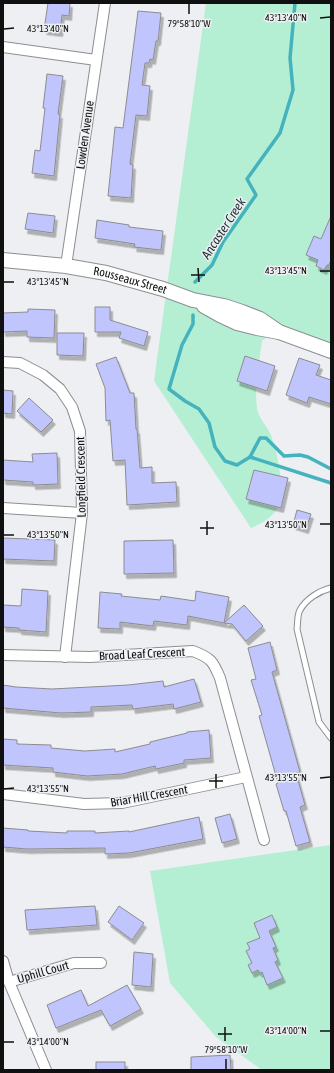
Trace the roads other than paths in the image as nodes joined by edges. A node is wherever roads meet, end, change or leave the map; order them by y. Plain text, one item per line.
1 (105, 3) edge
2 (3, 47) edge
3 (96, 60) junction
4 (3, 260) edge
5 (66, 266) junction
6 (331, 351) edge
7 (3, 362) edge
8 (3, 508) edge
9 (82, 513) junction
10 (331, 588) edge
11 (3, 655) edge
12 (64, 658) junction
13 (331, 738) edge
14 (246, 777) junction
15 (3, 794) edge
16 (264, 840) dead end
17 (3, 961) edge
18 (101, 963) dead end
19 (10, 982) junction
20 (46, 1070) edge

1 - 3 street, Lowden Avenue
2 - 3 street
3 - 5 street, Lowden Avenue
4 - 5 main road, Rousseaux Street
5 - 6 main road, Rousseaux Street
7 - 9 street, Longfield Crescent
8 - 9 street
9 - 12 street, Longfield Crescent
10 - 13 lane
11 - 12 street, Broad Leaf Crescent
12 - 14 street, Broad Leaf Crescent
14 - 15 street, Briar Hill Crescent
14 - 16 street, Broad Leaf Crescent
17 - 19 street
18 - 19 street, Uphill Court
19 - 20 street

